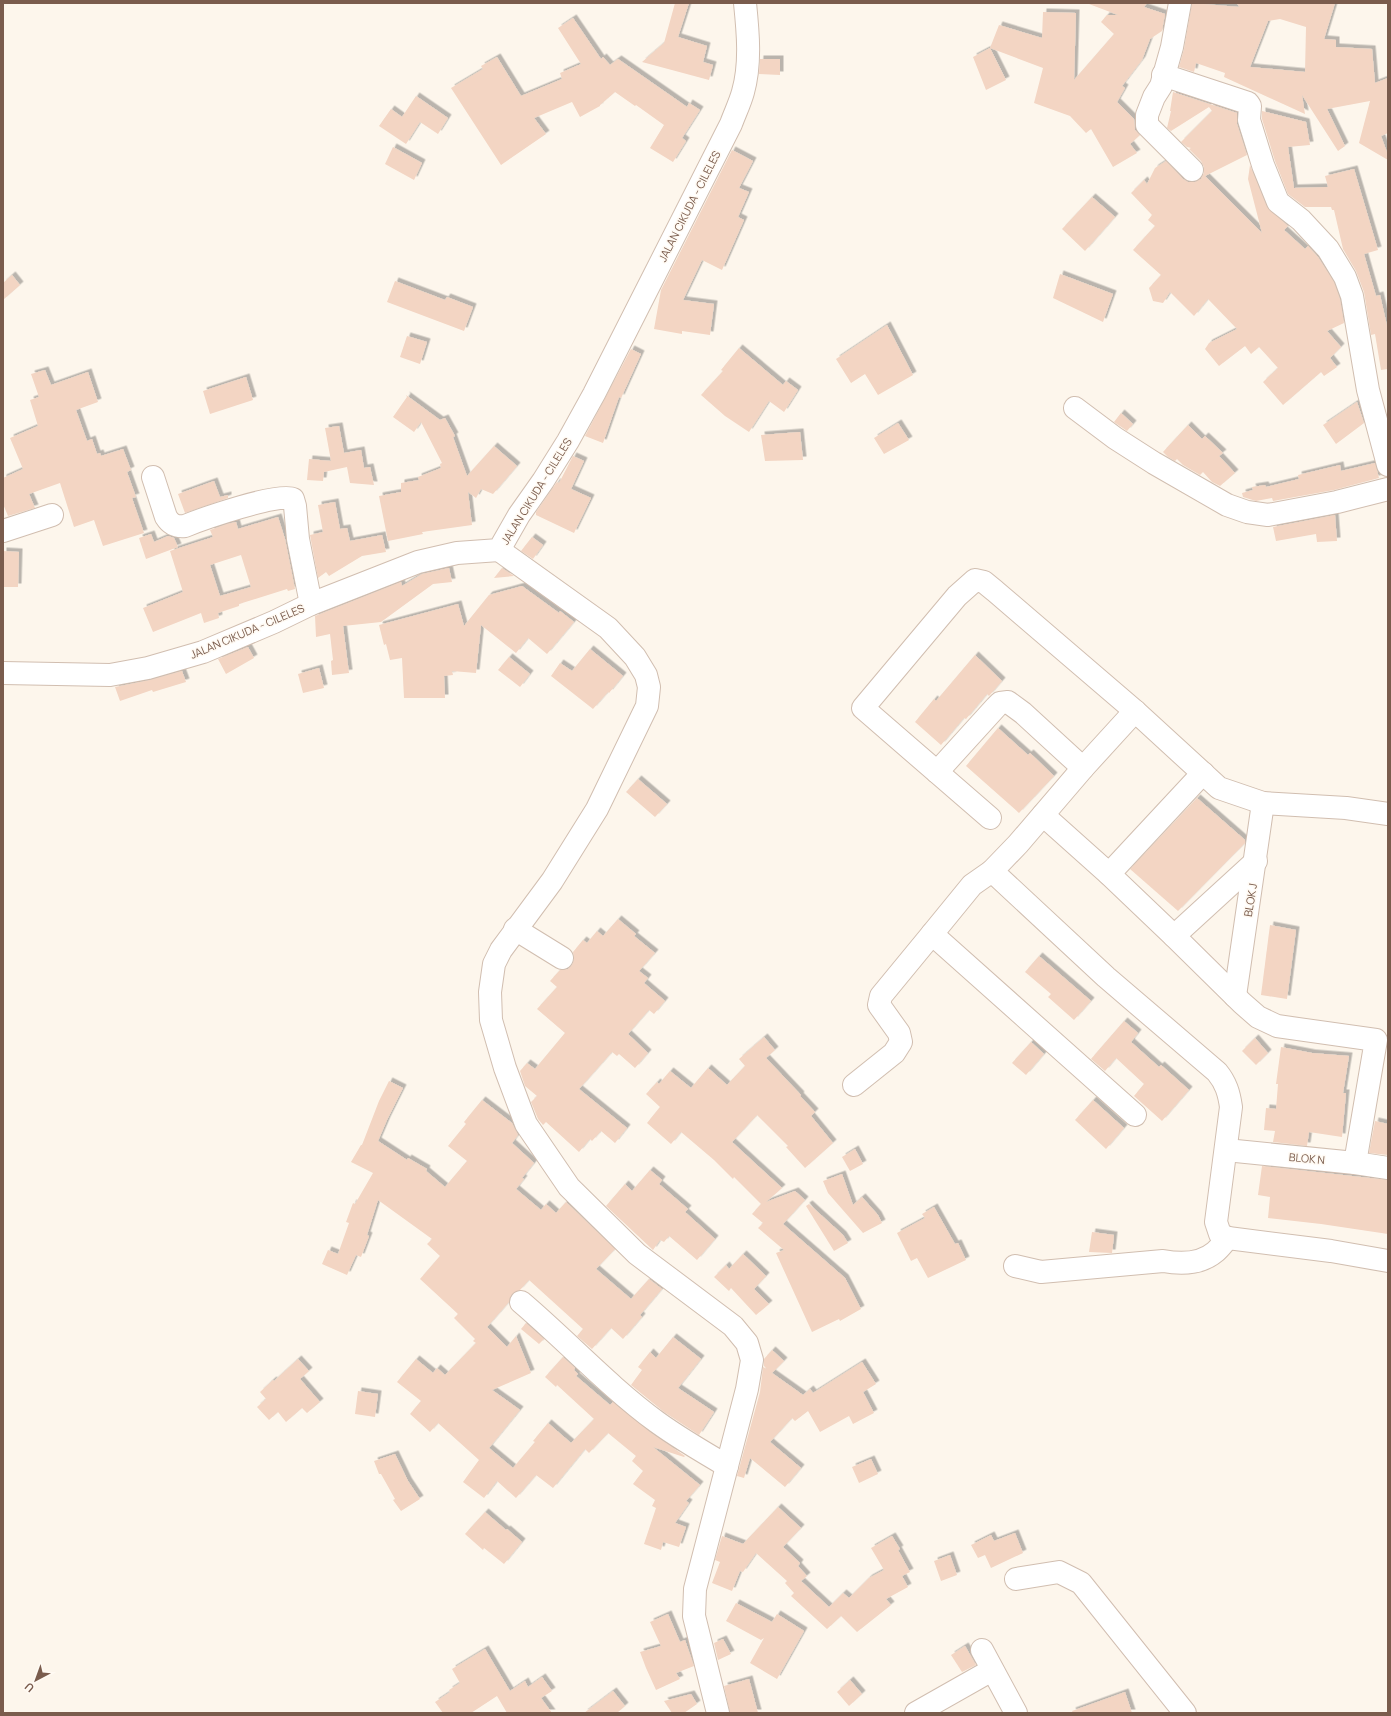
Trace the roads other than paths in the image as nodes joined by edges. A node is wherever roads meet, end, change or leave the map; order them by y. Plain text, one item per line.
1 (745, 3) edge
2 (1180, 3) edge
3 (1163, 75) junction
4 (1192, 170) dead end
5 (1075, 408) dead end
6 (1388, 465) edge
7 (153, 477) dead end
8 (1388, 488) edge
9 (52, 515) dead end
10 (3, 531) edge
11 (499, 550) junction
12 (311, 604) junction
13 (3, 673) edge
14 (1135, 711) junction
15 (1083, 768) junction
16 (937, 772) junction
17 (1203, 773) junction
18 (1263, 803) junction
19 (1388, 814) edge
20 (1043, 815) junction
21 (990, 818) dead end
22 (1256, 861) junction
23 (992, 871) junction
24 (1108, 874) junction
25 (515, 929) junction
26 (932, 934) junction
27 (1174, 936) junction
28 (562, 958) dead end
29 (1235, 996) junction
30 (854, 1085) dead end
31 (1135, 1115) dead end
32 (1226, 1150) junction
33 (1355, 1163) junction
34 (1388, 1168) edge
35 (1228, 1238) junction
36 (1388, 1261) edge
37 (1015, 1266) dead end
38 (522, 1302) dead end
39 (727, 1466) junction
40 (1016, 1579) dead end
41 (982, 1650) dead end
42 (992, 1670) junction
43 (718, 1713) edge
44 (916, 1713) edge
45 (1016, 1713) edge
46 (1185, 1713) edge

1 - 11 street, JALAN CIKUDA - CILELES
2 - 3 street
3 - 4 street
3 - 6 street
5 - 8 street
7 - 12 street
9 - 10 street
11 - 12 street, JALAN CIKUDA - CILELES
11 - 25 street
12 - 13 street, JALAN CIKUDA - CILELES
14 - 15 street
14 - 16 street
14 - 17 street
15 - 16 street
15 - 20 street
16 - 21 street
17 - 18 street
17 - 24 street
18 - 19 street
18 - 22 street, BLOK J
20 - 23 street
20 - 24 street
22 - 27 street
22 - 29 street, BLOK J
23 - 26 street
23 - 32 street
24 - 27 street
25 - 28 street
25 - 39 street
26 - 30 street
26 - 31 street
27 - 29 street
29 - 33 street
32 - 33 street, BLOK N
32 - 35 street
33 - 34 street, BLOK N
35 - 36 street
35 - 37 street
38 - 39 street
39 - 43 street
40 - 46 street
41 - 42 street
42 - 44 street
42 - 45 street

